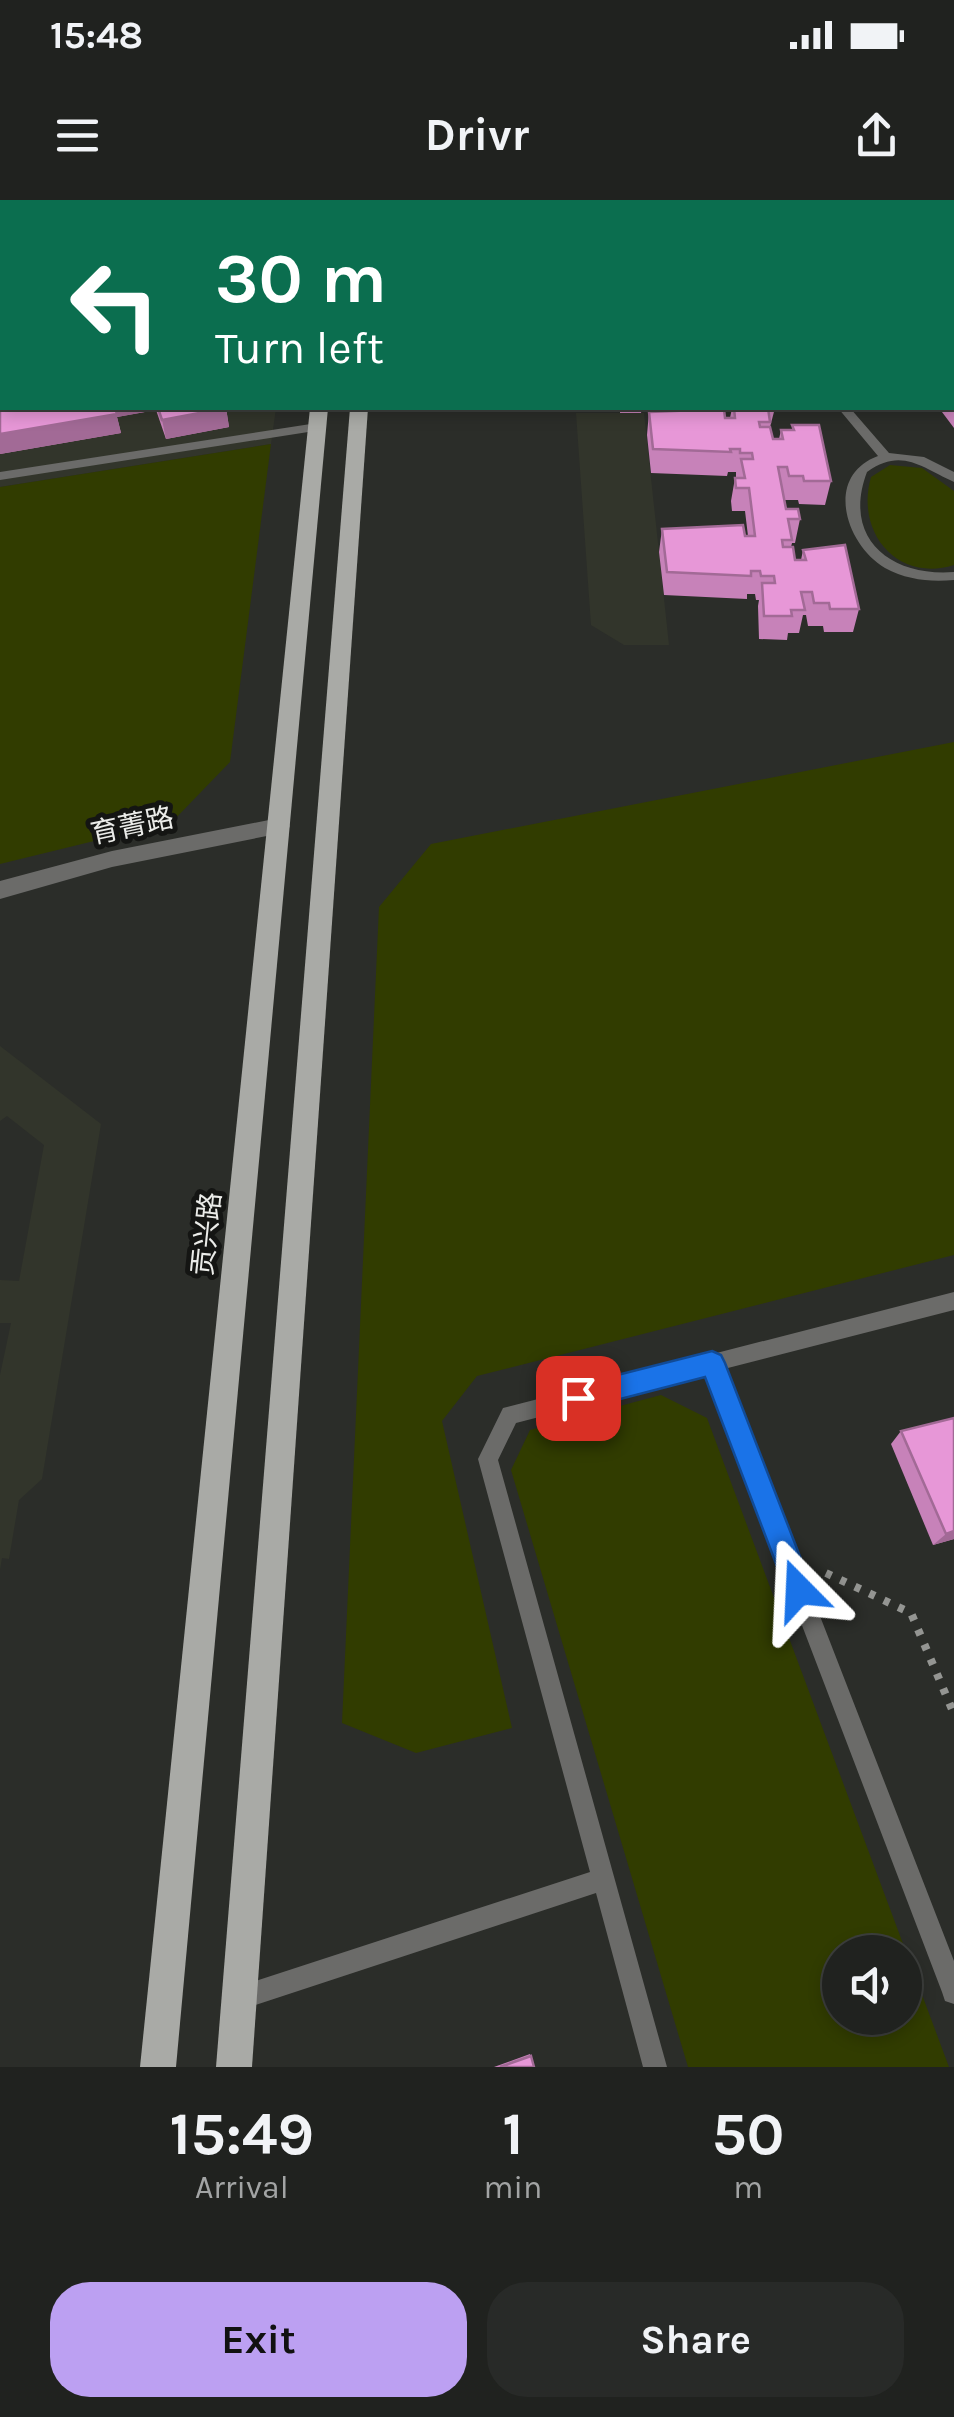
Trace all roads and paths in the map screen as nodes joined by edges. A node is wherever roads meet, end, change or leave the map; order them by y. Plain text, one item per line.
1 (359, 410) edge
2 (846, 410) edge
3 (318, 417) edge
4 (886, 457) junction
5 (0, 476) edge
6 (954, 478) edge
7 (954, 576) edge
8 (279, 826) junction
9 (0, 890) edge
10 (954, 1301) edge
11 (712, 1363) junction
12 (785, 1554) junction
13 (954, 1714) edge
14 (603, 1879) junction
15 (954, 1992) edge
16 (240, 1998) junction
17 (158, 2067) edge
18 (234, 2067) edge
19 (656, 2067) edge

1 - 16 main road
2 - 4 lane
3 - 5 lane
3 - 8 main road, 贡兴路
4 - 6 lane
4 - 7 lane
8 - 9 street, 育菁路
8 - 17 main road, 贡兴路
10 - 11 lane
11 - 12 lane
11 - 14 lane
12 - 13 path
12 - 15 lane
14 - 16 lane
14 - 19 lane
16 - 18 main road

